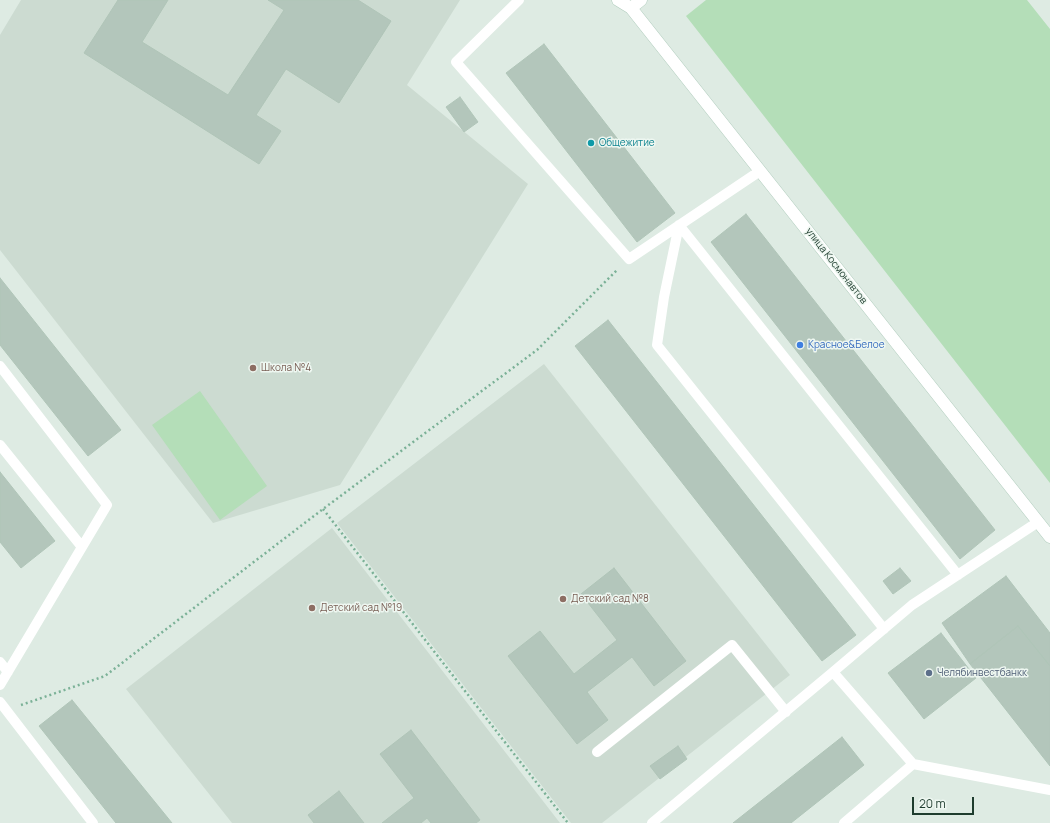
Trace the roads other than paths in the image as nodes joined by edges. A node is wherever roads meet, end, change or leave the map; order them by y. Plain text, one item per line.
1 (519, 0) edge
2 (618, 0) edge
3 (641, 0) edge
4 (631, 8) junction
5 (760, 171) junction
6 (680, 224) junction
7 (0, 366) edge
8 (0, 445) edge
9 (1038, 522) junction
10 (1050, 537) edge
11 (82, 547) junction
12 (958, 575) junction
13 (884, 629) junction
14 (0, 662) edge
15 (8, 672) junction
16 (834, 672) junction
17 (0, 685) edge
18 (3, 706) edge
19 (786, 712) junction
20 (597, 752) dead end
21 (913, 764) junction
22 (1050, 790) edge
23 (93, 823) edge
24 (652, 823) edge
25 (844, 823) edge

1 - 6 lane
2 - 4 street, улица Космонавтов
3 - 4 street
4 - 5 street, улица Космонавтов
5 - 6 lane
5 - 9 street, улица Космонавтов
6 - 12 lane
6 - 13 lane
7 - 11 lane
8 - 11 lane
9 - 10 street, улица Космонавтов
9 - 12 lane
11 - 15 lane
12 - 13 lane
13 - 16 lane
14 - 15 lane
15 - 17 lane
16 - 19 lane
16 - 21 lane
18 - 23 lane
19 - 20 lane
19 - 24 lane
21 - 22 lane
21 - 25 lane

